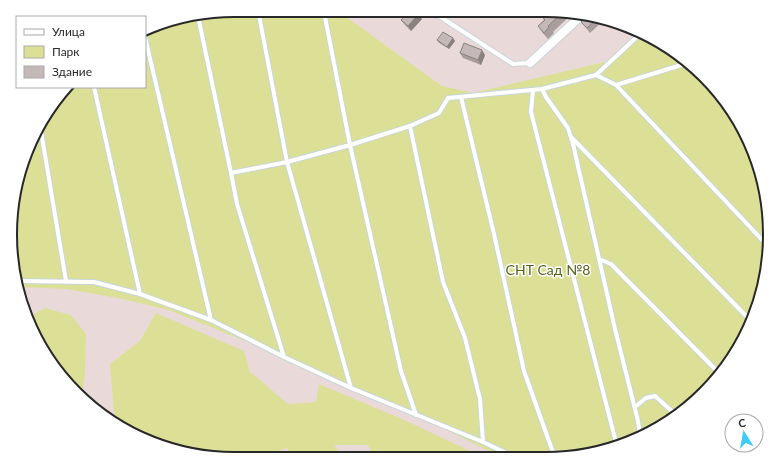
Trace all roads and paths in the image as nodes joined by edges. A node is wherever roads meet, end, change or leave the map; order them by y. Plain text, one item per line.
1 (259, 17) edge
2 (325, 17) edge
3 (443, 17) edge
4 (577, 19) edge
5 (199, 20) edge
6 (637, 37) edge
7 (146, 41) edge
8 (530, 63) joint
9 (682, 65) edge
10 (596, 75) junction
11 (616, 85) junction
12 (94, 88) edge
13 (542, 88) junction
14 (533, 90) junction
15 (461, 97) junction
16 (410, 126) junction
17 (41, 134) edge
18 (571, 136) junction
19 (350, 145) junction
20 (287, 162) junction
21 (231, 173) junction
22 (763, 241) edge
23 (599, 259) junction
24 (22, 281) edge
25 (66, 281) junction
26 (140, 294) junction
27 (747, 316) edge
28 (211, 320) junction
29 (284, 357) junction
30 (716, 370) edge
31 (351, 388) junction
32 (635, 407) junction
33 (672, 411) edge
34 (416, 416) junction
35 (639, 431) edge
36 (615, 440) edge
37 (483, 442) junction
38 (504, 452) edge
39 (553, 452) edge

1 - 20 lane
2 - 19 lane
3 - 8 lane
4 - 8 street
5 - 21 lane
6 - 10 lane
7 - 28 lane
9 - 11 lane
10 - 11 lane
10 - 13 lane
11 - 22 lane
12 - 26 lane
13 - 14 lane
13 - 18 lane
14 - 15 lane
14 - 36 lane
15 - 16 lane
15 - 39 lane
16 - 19 lane
16 - 37 lane
17 - 25 lane
18 - 23 lane
18 - 27 lane
19 - 20 lane
19 - 34 lane
20 - 21 lane
20 - 31 lane
21 - 29 lane
23 - 30 lane
23 - 32 lane
24 - 25 lane
25 - 26 lane
26 - 28 lane
28 - 29 lane
29 - 31 lane
31 - 34 lane
32 - 33 lane
32 - 35 lane
34 - 37 lane
37 - 38 lane

